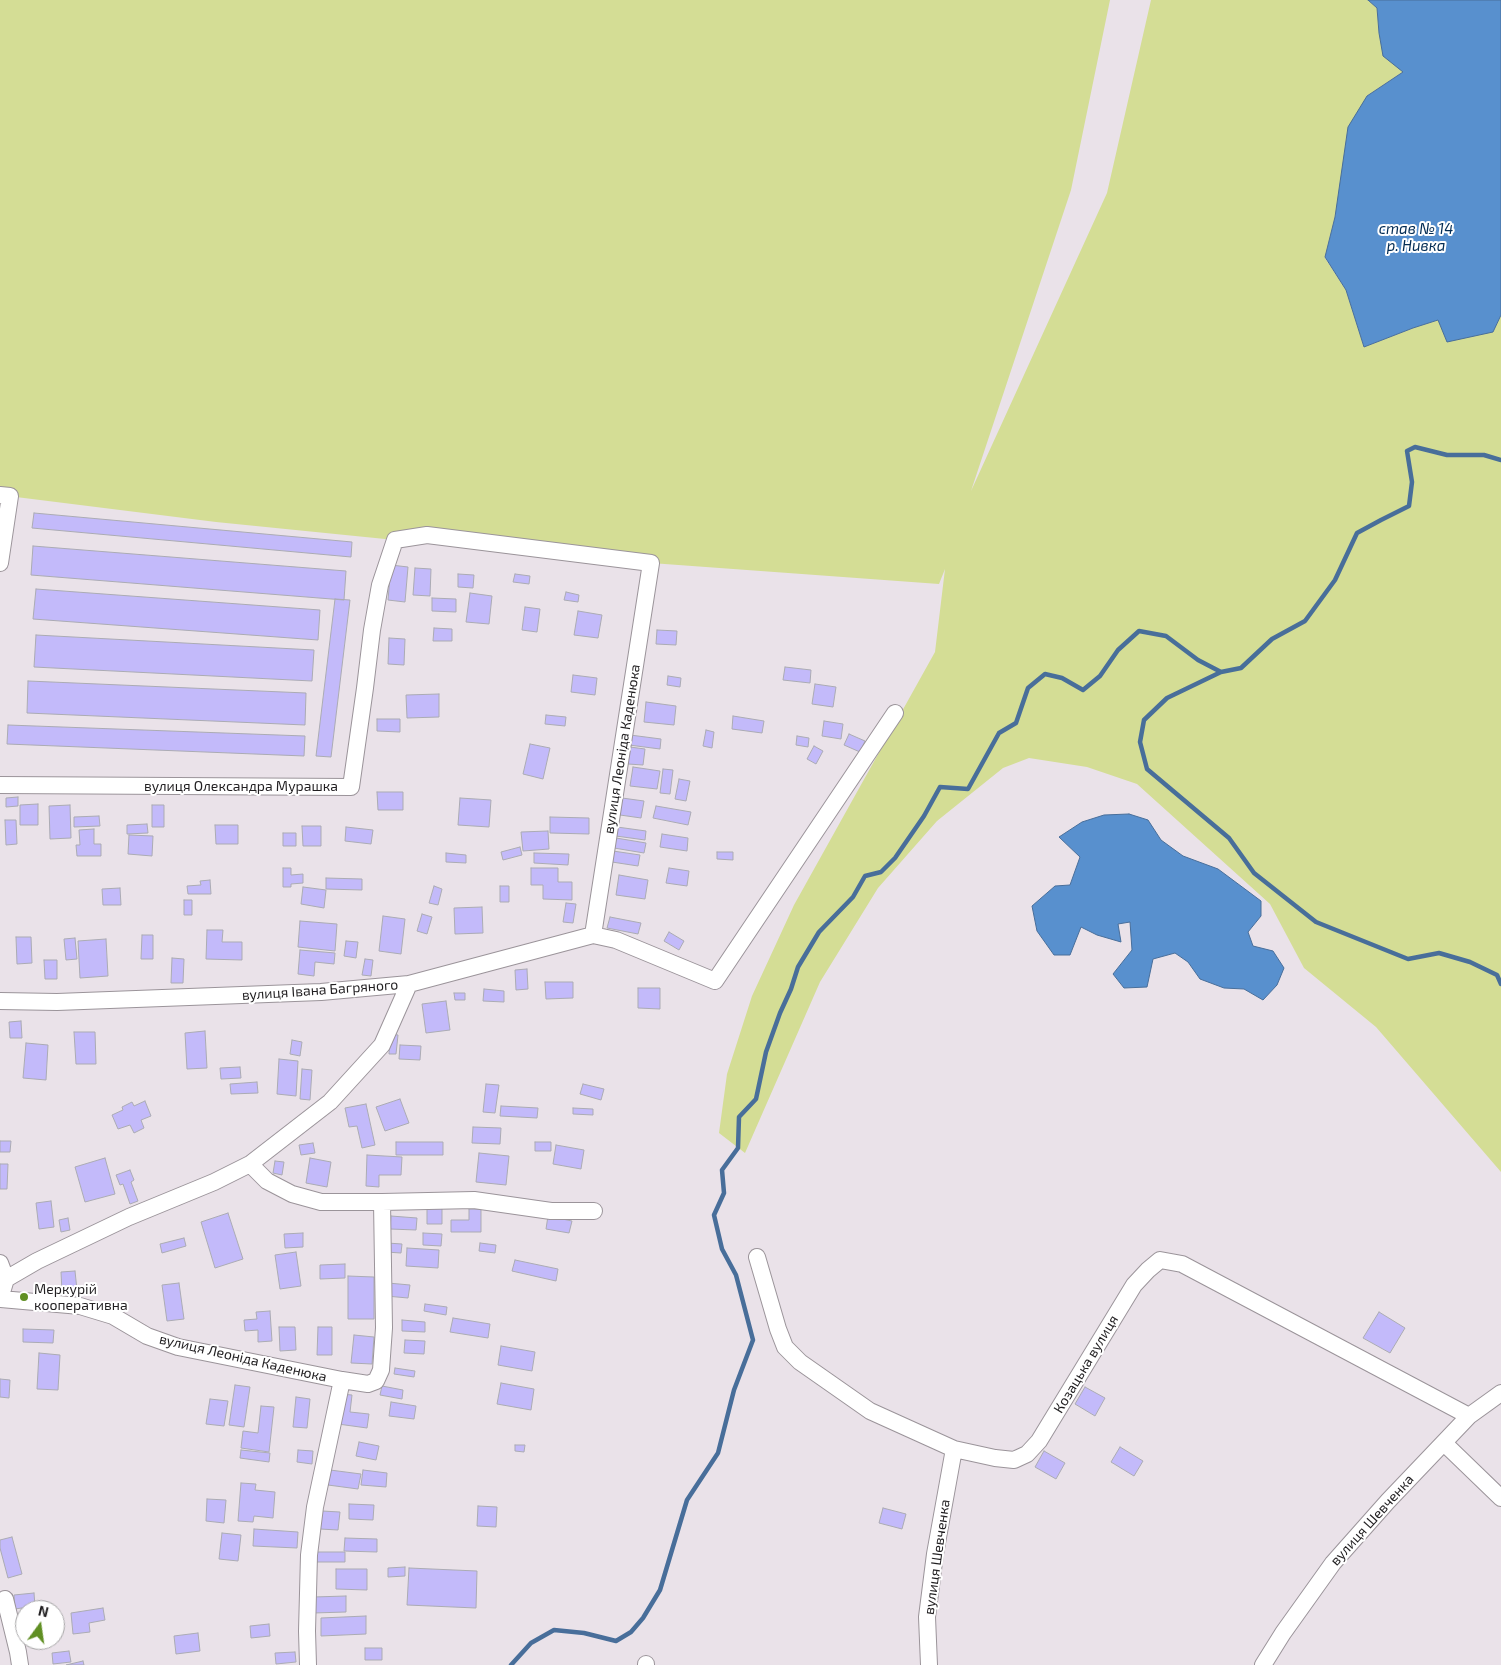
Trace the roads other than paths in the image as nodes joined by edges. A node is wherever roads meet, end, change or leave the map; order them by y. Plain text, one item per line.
1 (5, 495) edge
2 (0, 563) edge
3 (651, 563) joint
4 (895, 713) dead end
5 (0, 785) edge
6 (592, 935) junction
7 (409, 984) junction
8 (0, 1001) edge
9 (250, 1164) junction
10 (382, 1202) junction
11 (594, 1211) dead end
12 (757, 1257) dead end
13 (0, 1263) edge
14 (6, 1279) junction
15 (0, 1300) edge
16 (342, 1380) junction
17 (1501, 1393) edge
18 (1469, 1416) junction
19 (1444, 1443) junction
20 (954, 1450) junction
21 (1501, 1498) edge
22 (5, 1599) dead end
23 (20, 1665) edge
24 (308, 1665) edge
25 (929, 1665) edge
26 (1264, 1665) edge

1 - 2 street
3 - 5 street, вулиця Олександра Мурашка
3 - 6 street, вулиця Леоніда Каденюка
4 - 6 street, вулиця Івана Багряного
6 - 7 street, вулиця Івана Багряного
7 - 8 street, вулиця Івана Багряного
7 - 9 street
9 - 10 street
9 - 14 street
10 - 11 street
10 - 16 street, вулиця Леоніда Каденюка
12 - 20 street, Козацька вулиця
13 - 14 street
14 - 15 street
15 - 16 street, вулиця Леоніда Каденюка
16 - 24 street, вулиця Леоніда Каденюка
17 - 18 street, вулиця Шевченка
18 - 19 street, вулиця Шевченка
18 - 20 street, Козацька вулиця
19 - 21 street
19 - 26 street, вулиця Шевченка
20 - 25 street, вулиця Шевченка
22 - 23 street

